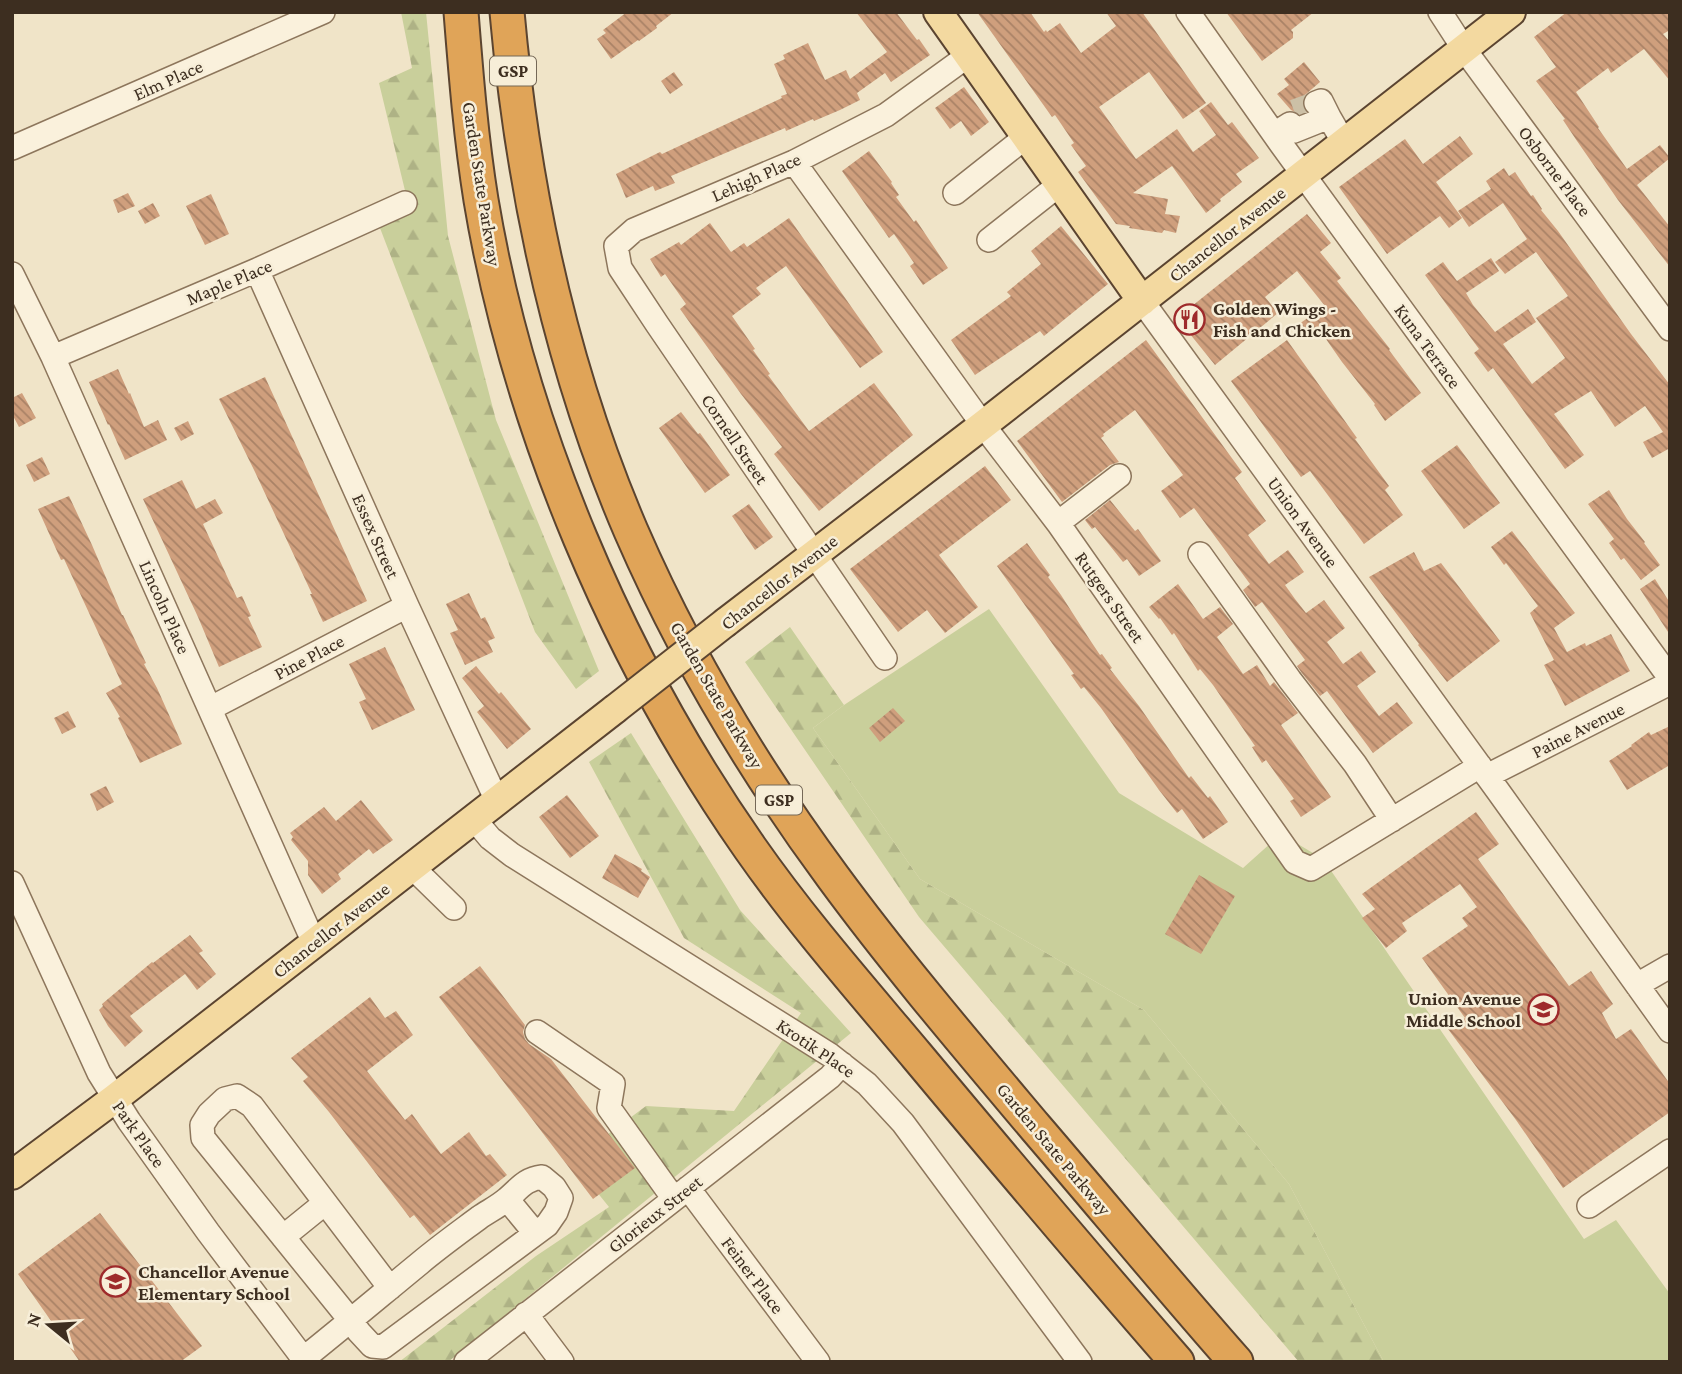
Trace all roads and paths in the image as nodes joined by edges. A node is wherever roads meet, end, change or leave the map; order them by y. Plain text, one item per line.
1 (323, 12) edge
2 (461, 12) edge
3 (507, 12) edge
4 (938, 12) edge
5 (1188, 12) edge
6 (1440, 12) edge
7 (1511, 12) edge
8 (1464, 49) junction
9 (969, 55) junction
10 (1286, 123) junction
11 (1027, 136) junction
12 (1344, 143) junction
13 (12, 148) edge
14 (794, 162) junction
15 (1304, 174) junction
16 (1060, 184) junction
17 (955, 193) dead end
18 (405, 203) dead end
19 (989, 240) dead end
20 (257, 270) junction
21 (12, 274) edge
22 (1142, 301) junction
23 (657, 324) joint
24 (1670, 329) edge
25 (53, 357) junction
26 (983, 425) junction
27 (1119, 476) dead end
28 (1058, 523) junction
29 (814, 554) junction
30 (1200, 554) dead end
31 (407, 606) junction
32 (885, 658) dead end
33 (1670, 681) edge
34 (211, 708) junction
35 (1483, 771) junction
36 (497, 801) junction
37 (474, 819) junction
38 (1392, 820) junction
39 (412, 867) junction
40 (12, 883) edge
41 (454, 908) dead end
42 (314, 943) junction
43 (1670, 966) edge
44 (1637, 985) junction
45 (537, 1031) dead end
46 (1670, 1031) edge
47 (842, 1064) junction
48 (114, 1099) junction
49 (1670, 1151) edge
50 (12, 1175) edge
51 (681, 1194) junction
52 (507, 1199) junction
53 (325, 1203) junction
54 (1589, 1206) dead end
55 (536, 1233) junction
56 (283, 1237) junction
57 (390, 1288) junction
58 (526, 1314) junction
59 (351, 1321) junction
60 (304, 1360) edge
61 (466, 1362) edge
62 (562, 1362) edge
63 (818, 1362) edge
64 (1080, 1362) edge
65 (1177, 1362) edge
66 (1236, 1362) edge

1 - 13 street, Elm Place
2 - 65 highway, Garden State Parkway / GSP
3 - 66 highway, Garden State Parkway / GSP
4 - 9 main road, Union Avenue
5 - 10 street, Kuna Terrace
6 - 8 street, Osborne Place
7 - 8 main road, Chancellor Avenue
8 - 12 main road, Chancellor Avenue
8 - 24 street, Osborne Place
9 - 11 main road, Union Avenue
9 - 14 street, Lehigh Place
10 - 12 street
10 - 15 street, Kuna Terrace
11 - 16 main road, Union Avenue
11 - 17 street
12 - 15 main road, Chancellor Avenue
14 - 23 street, Lehigh Place
14 - 26 street, Rutgers Street
15 - 22 main road, Chancellor Avenue
15 - 33 street, Kuna Terrace
16 - 19 street
16 - 22 main road, Union Avenue
18 - 20 street, Maple Place
20 - 25 street, Maple Place
20 - 31 street, Essex Street
21 - 25 street, Lincoln Place
22 - 26 main road, Chancellor Avenue
22 - 35 street, Union Avenue
23 - 29 street, Cornell Street
25 - 34 street, Lincoln Place
26 - 28 street, Rutgers Street
26 - 29 main road, Chancellor Avenue
27 - 28 street
28 - 38 street, Rutgers Street
29 - 32 street, Cornell Street
29 - 36 main road, Chancellor Avenue, bridge
30 - 38 street
31 - 34 street, Pine Place
31 - 36 street, Essex Street
33 - 35 street, Paine Avenue
34 - 42 street, Lincoln Place
35 - 38 street, Rutgers Street
35 - 44 street, Union Avenue
36 - 37 main road, Chancellor Avenue
37 - 39 main road, Chancellor Avenue
37 - 47 street, Krotik Place
39 - 41 street
39 - 42 main road, Chancellor Avenue
40 - 48 street, Park Place
42 - 48 main road, Chancellor Avenue
43 - 44 street
44 - 46 street, Union Avenue
45 - 51 street, Feiner Place
47 - 51 street, Glorieux Street
47 - 64 street, Krotik Place
48 - 50 main road, Chancellor Avenue
48 - 60 street, Park Place
49 - 54 street
51 - 58 street, Glorieux Street
51 - 63 street, Feiner Place
52 - 55 street
52 - 55 street
52 - 57 street
53 - 56 street
53 - 56 street
53 - 57 street
55 - 59 street
56 - 59 street
57 - 59 street
58 - 61 street, Glorieux Street
58 - 62 street
59 - 60 street

